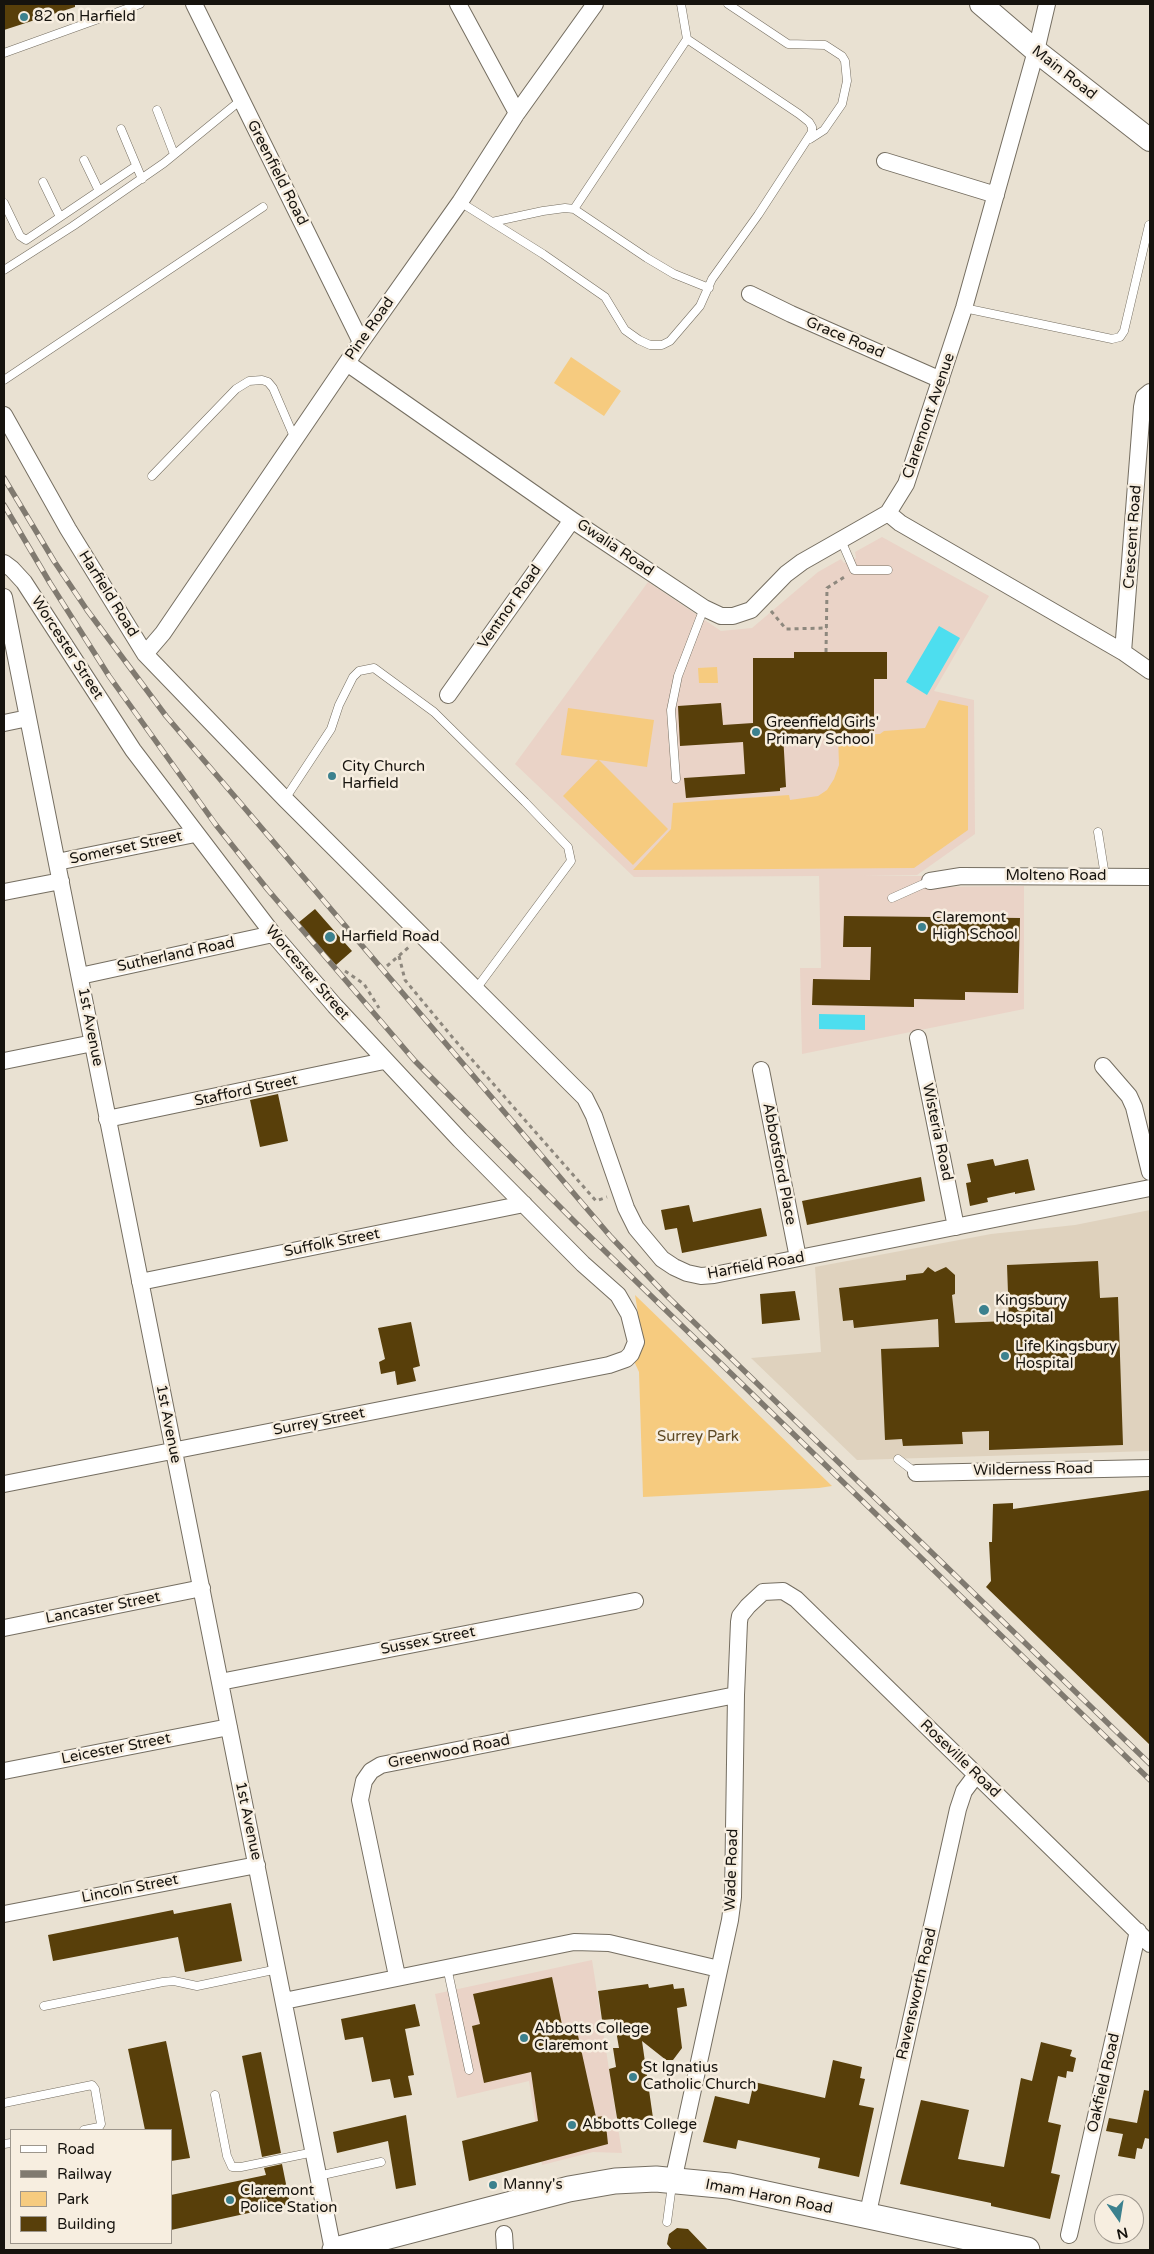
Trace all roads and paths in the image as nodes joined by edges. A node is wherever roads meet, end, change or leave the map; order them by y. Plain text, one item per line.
1 (140, 4) edge
2 (194, 4) edge
3 (458, 4) edge
4 (595, 4) edge
5 (681, 4) edge
6 (728, 4) edge
7 (981, 4) edge
8 (1047, 4) edge
9 (688, 39) junction
10 (1036, 52) junction
11 (4, 53) edge
12 (240, 100) junction
13 (157, 110) dead end
14 (518, 113) junction
15 (120, 129) dead end
16 (809, 140) junction
17 (1150, 140) edge
18 (174, 154) junction
19 (84, 160) dead end
20 (884, 161) dead end
21 (136, 166) junction
22 (142, 179) junction
23 (43, 182) dead end
24 (99, 191) junction
25 (996, 195) junction
26 (460, 202) junction
27 (4, 203) edge
28 (263, 207) dead end
29 (574, 209) junction
30 (60, 218) junction
31 (492, 222) junction
32 (1149, 225) dead end
33 (4, 270) edge
34 (709, 288) junction
35 (750, 294) dead end
36 (964, 308) junction
37 (361, 342) junction
38 (347, 363) junction
39 (4, 380) edge
40 (941, 380) junction
41 (1150, 392) edge
42 (4, 415) edge
43 (295, 439) junction
44 (152, 476) dead end
45 (888, 513) junction
46 (572, 520) junction
47 (840, 540) junction
48 (4, 563) edge
49 (854, 570) junction
50 (888, 570) dead end
51 (4, 597) edge
52 (704, 608) junction
53 (771, 611) dead end
54 (826, 628) junction
55 (826, 652) dead end
56 (1123, 652) junction
57 (145, 654) junction
58 (1150, 671) edge
59 (448, 695) dead end
60 (28, 718) junction
61 (4, 723) edge
62 (676, 779) dead end
63 (285, 799) junction
64 (1098, 832) dead end
65 (195, 834) junction
66 (57, 862) junction
67 (1105, 876) junction
68 (1150, 878) edge
69 (61, 881) junction
70 (930, 881) joint
71 (4, 892) edge
72 (892, 898) dead end
73 (273, 934) junction
74 (414, 943) dead end
75 (399, 956) junction
76 (388, 966) dead end
77 (345, 971) dead end
78 (80, 976) junction
79 (476, 989) junction
80 (379, 1008) dead end
81 (918, 1038) dead end
82 (93, 1042) junction
83 (4, 1061) edge
84 (384, 1061) junction
85 (1103, 1066) dead end
86 (761, 1070) dead end
87 (107, 1119) junction
88 (1150, 1172) edge
89 (1150, 1188) edge
90 (610, 1196) dead end
91 (524, 1204) junction
92 (956, 1227) junction
93 (798, 1258) junction
94 (140, 1282) junction
95 (631, 1354) joint
96 (174, 1450) junction
97 (898, 1459) dead end
98 (1150, 1468) edge
99 (916, 1473) joint
100 (4, 1484) edge
101 (202, 1588) junction
102 (763, 1592) joint
103 (635, 1601) dead end
104 (4, 1628) edge
105 (220, 1682) junction
106 (736, 1695) junction
107 (229, 1727) junction
108 (4, 1771) edge
109 (976, 1775) junction
110 (257, 1865) junction
111 (4, 1914) edge
112 (1138, 1931) junction
113 (1150, 1944) edge
114 (447, 1967) junction
115 (719, 1969) junction
116 (278, 1970) junction
117 (397, 1976) junction
118 (284, 2001) junction
119 (44, 2006) dead end
120 (469, 2070) dead end
121 (215, 2095) dead end
122 (4, 2103) edge
123 (90, 2129) edge
124 (314, 2152) junction
125 (381, 2162) dead end
126 (318, 2176) junction
127 (673, 2181) junction
128 (867, 2217) junction
129 (667, 2222) dead end
130 (1069, 2235) dead end
131 (334, 2250) edge
132 (1027, 2250) edge

1 - 11 lane
2 - 12 street, Greenfield Road
3 - 14 street
4 - 14 street, Pine Road
5 - 9 lane
6 - 16 lane
7 - 10 main road, Main Road
8 - 10 street, Claremont Avenue
9 - 16 lane
9 - 29 lane
10 - 17 main road, Main Road
10 - 25 street, Claremont Avenue
12 - 18 lane
12 - 37 street, Greenfield Road
13 - 18 lane
14 - 26 street, Pine Road
15 - 21 lane
16 - 34 lane
18 - 22 lane
19 - 24 lane
20 - 25 street
21 - 22 lane
21 - 24 lane
22 - 33 lane
23 - 30 lane
24 - 30 lane
25 - 36 street, Claremont Avenue
26 - 31 lane
26 - 37 street, Pine Road
27 - 30 lane
28 - 39 lane
29 - 31 lane
29 - 34 lane
31 - 34 lane
32 - 36 lane
35 - 40 street, Grace Road
36 - 40 street, Claremont Avenue
37 - 38 street, Pine Road
38 - 43 street, Pine Road
38 - 46 street, Gwalia Road
40 - 45 street, Claremont Avenue
41 - 56 street, Crescent Road
42 - 57 street, Harfield Road
43 - 44 lane
43 - 57 street, Pine Road
45 - 47 street, Gwalia Road
45 - 56 street
46 - 52 street, Gwalia Road
46 - 59 street, Ventnor Road
47 - 49 lane
47 - 52 street, Gwalia Road
48 - 65 street, Worcester Street
49 - 50 lane
49 - 54 path
51 - 60 street, 1st Avenue
52 - 62 lane
53 - 54 path
54 - 55 path
56 - 58 street
57 - 63 street, Harfield Road
60 - 61 street
60 - 66 street, 1st Avenue
63 - 79 street, Harfield Road
63 - 79 lane
64 - 67 lane
65 - 66 street, Somerset Street
65 - 73 street, Worcester Street
66 - 69 street, 1st Avenue
67 - 68 street, Molteno Road
67 - 70 street, Molteno Road
69 - 71 street
69 - 78 street, 1st Avenue
70 - 72 lane
73 - 78 street, Sutherland Road
73 - 84 street, Worcester Street
74 - 75 path
75 - 76 path
75 - 90 path
77 - 80 path
78 - 82 street, 1st Avenue
79 - 93 street, Harfield Road
81 - 92 street, Wisteria Road
82 - 83 street
82 - 87 street, 1st Avenue
84 - 87 street, Stafford Street
84 - 91 street, Worcester Street
85 - 88 street
86 - 93 street, Abbotsford Place
87 - 94 street, 1st Avenue
89 - 92 street, Harfield Road
91 - 94 street, Suffolk Street
91 - 95 street, Worcester Street
92 - 93 street, Harfield Road
94 - 96 street, 1st Avenue
95 - 96 street, Surrey Street
96 - 100 street, Surrey Street
96 - 101 street, 1st Avenue
97 - 99 lane
98 - 99 street, Wilderness Road
101 - 104 street, Lancaster Street
101 - 105 street, 1st Avenue
102 - 106 street, Wade Road
102 - 109 street, Roseville Road
103 - 105 street, Sussex Street
105 - 107 street, 1st Avenue
106 - 115 street, Wade Road
106 - 117 street, Greenwood Road
107 - 108 street, Leicester Street
107 - 110 street, 1st Avenue
109 - 112 street, Roseville Road
109 - 128 street, Ravensworth Road
110 - 111 street, Lincoln Street
110 - 116 street, 1st Avenue
112 - 113 street, Roseville Road
112 - 130 street, Oakfield Road
114 - 115 street
114 - 117 street
114 - 120 lane
115 - 127 street, Wade Road
116 - 118 street, 1st Avenue
116 - 119 lane
117 - 118 street
118 - 124 street, 1st Avenue
121 - 124 lane
122 - 123 lane
124 - 126 street, 1st Avenue
125 - 126 lane
126 - 131 street, 1st Avenue
127 - 128 main road, Imam Haron Road
127 - 129 lane
127 - 131 main road, Imam Haron Road
128 - 132 main road, Imam Haron Road

